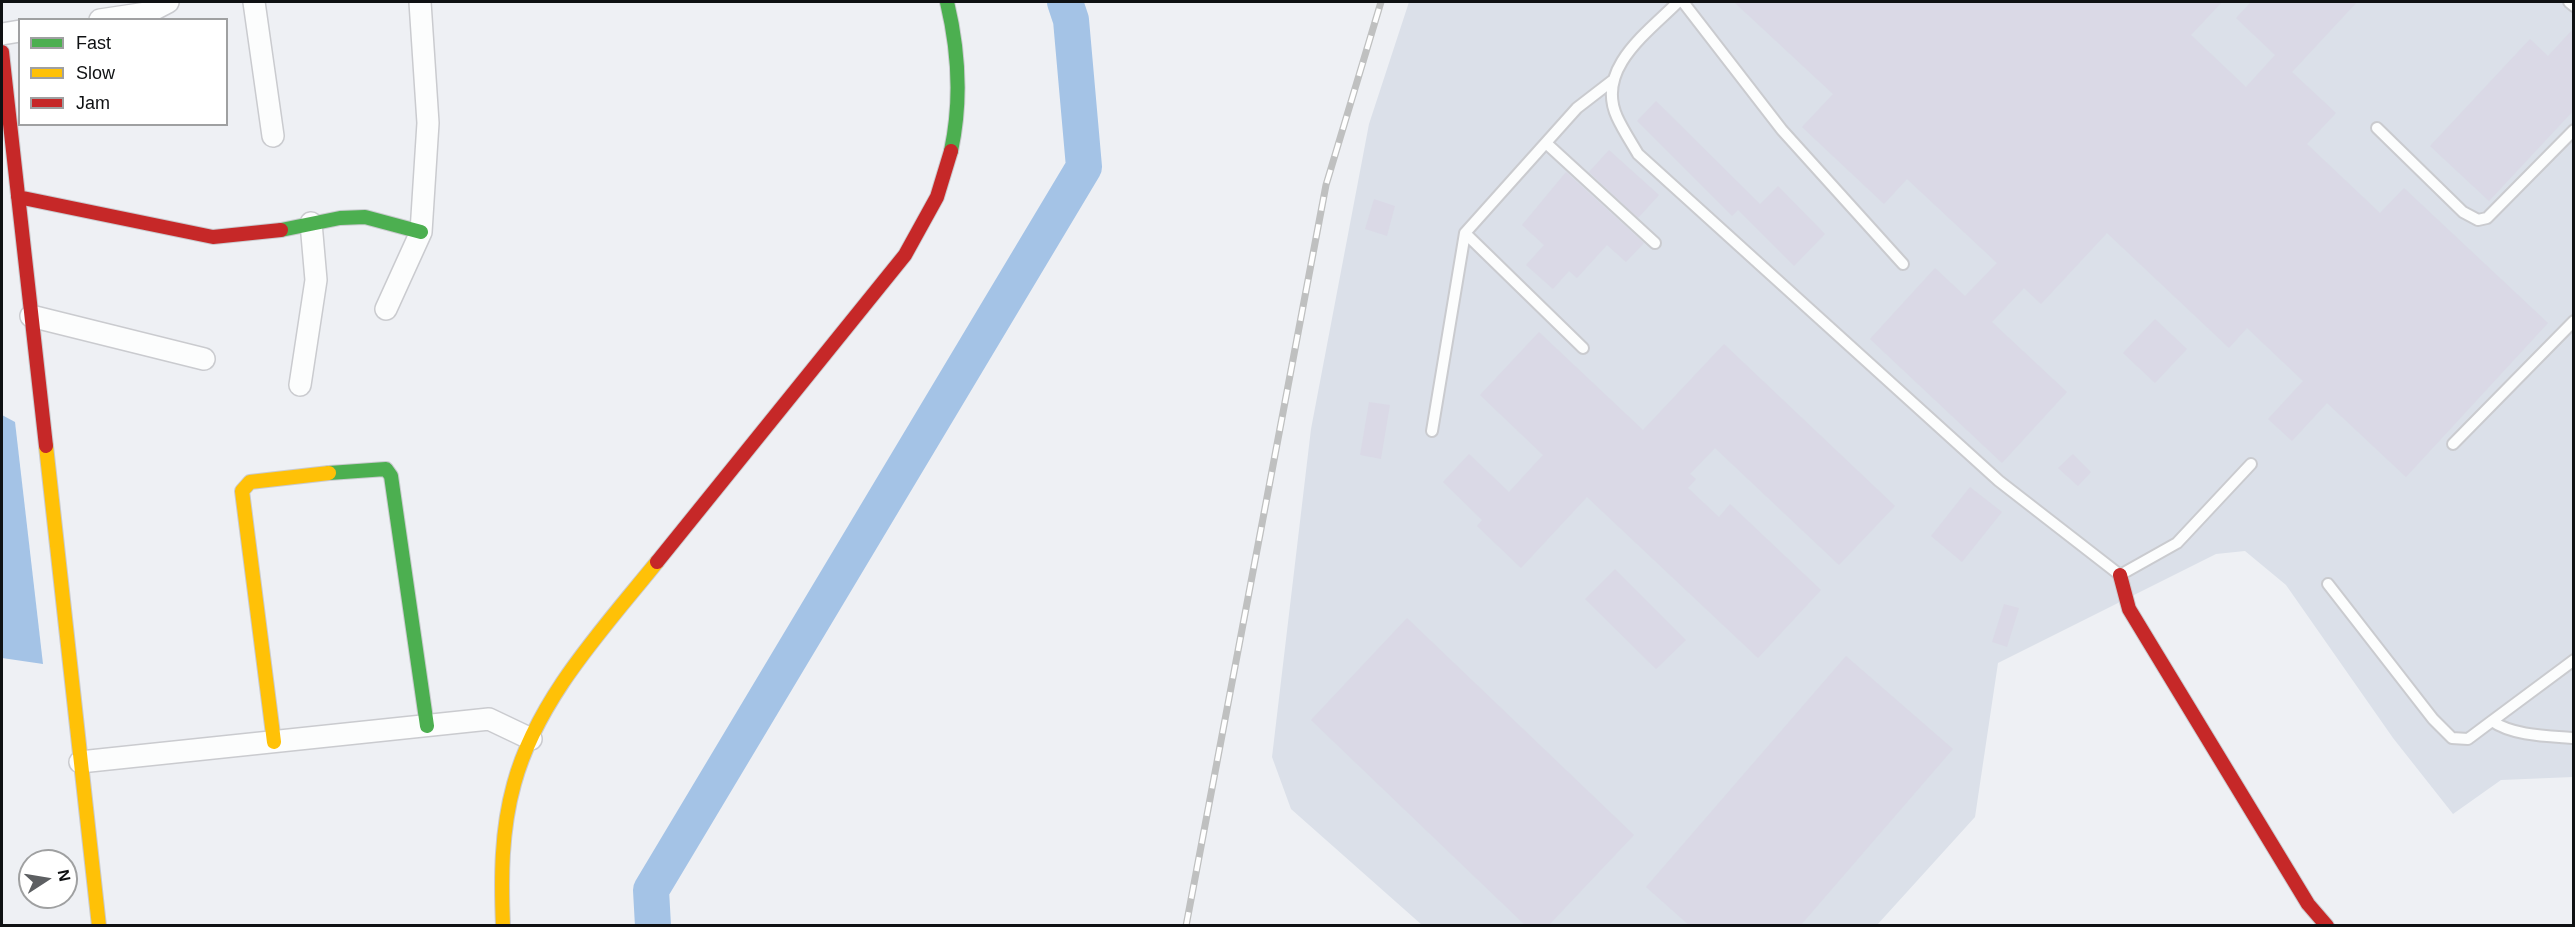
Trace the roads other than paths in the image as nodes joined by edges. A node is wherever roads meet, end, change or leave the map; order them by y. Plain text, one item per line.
1 (168, 2) edge
2 (254, 2) edge
3 (420, 2) edge
4 (947, 2) edge
5 (1680, 2) edge
6 (2569, 2) edge
7 (2574, 6) edge
8 (113, 18) edge
9 (18, 31) edge
10 (2, 34) edge
11 (2, 52) edge
12 (1612, 81) junction
13 (2377, 128) dead end
14 (2574, 130) edge
15 (273, 136) dead end
16 (1546, 143) junction
17 (18, 197) junction
18 (311, 224) junction
19 (421, 232) junction
20 (1465, 233) junction
21 (1654, 243) dead end
22 (1903, 264) dead end
23 (386, 309) dead end
24 (31, 316) junction
25 (2573, 323) edge
26 (1583, 348) dead end
27 (204, 359) dead end
28 (300, 385) dead end
29 (1432, 431) dead end
30 (2453, 444) dead end
31 (2251, 464) dead end
32 (2120, 575) junction
33 (2328, 584) dead end
34 (2574, 660) edge
35 (2492, 721) junction
36 (427, 726) junction
37 (2574, 738) edge
38 (531, 739) junction
39 (274, 742) junction
40 (81, 762) junction
41 (99, 926) edge
42 (503, 926) edge
43 (2327, 926) edge

1 - 8 street
2 - 15 street
3 - 19 street
4 - 38 street
5 - 12 lane
5 - 22 lane
6 - 7 lane
9 - 10 street
11 - 17 street
12 - 16 lane
12 - 32 lane
13 - 14 lane
16 - 20 lane
16 - 21 lane
17 - 18 street
17 - 24 street
18 - 19 street
18 - 28 street
19 - 23 street
20 - 26 lane
20 - 29 lane
24 - 27 street
24 - 40 street
25 - 30 lane
31 - 32 lane
32 - 43 street
33 - 35 lane
34 - 35 lane
35 - 37 lane
36 - 38 street
36 - 39 street
36 - 39 street
38 - 42 street
39 - 40 street
40 - 41 street

